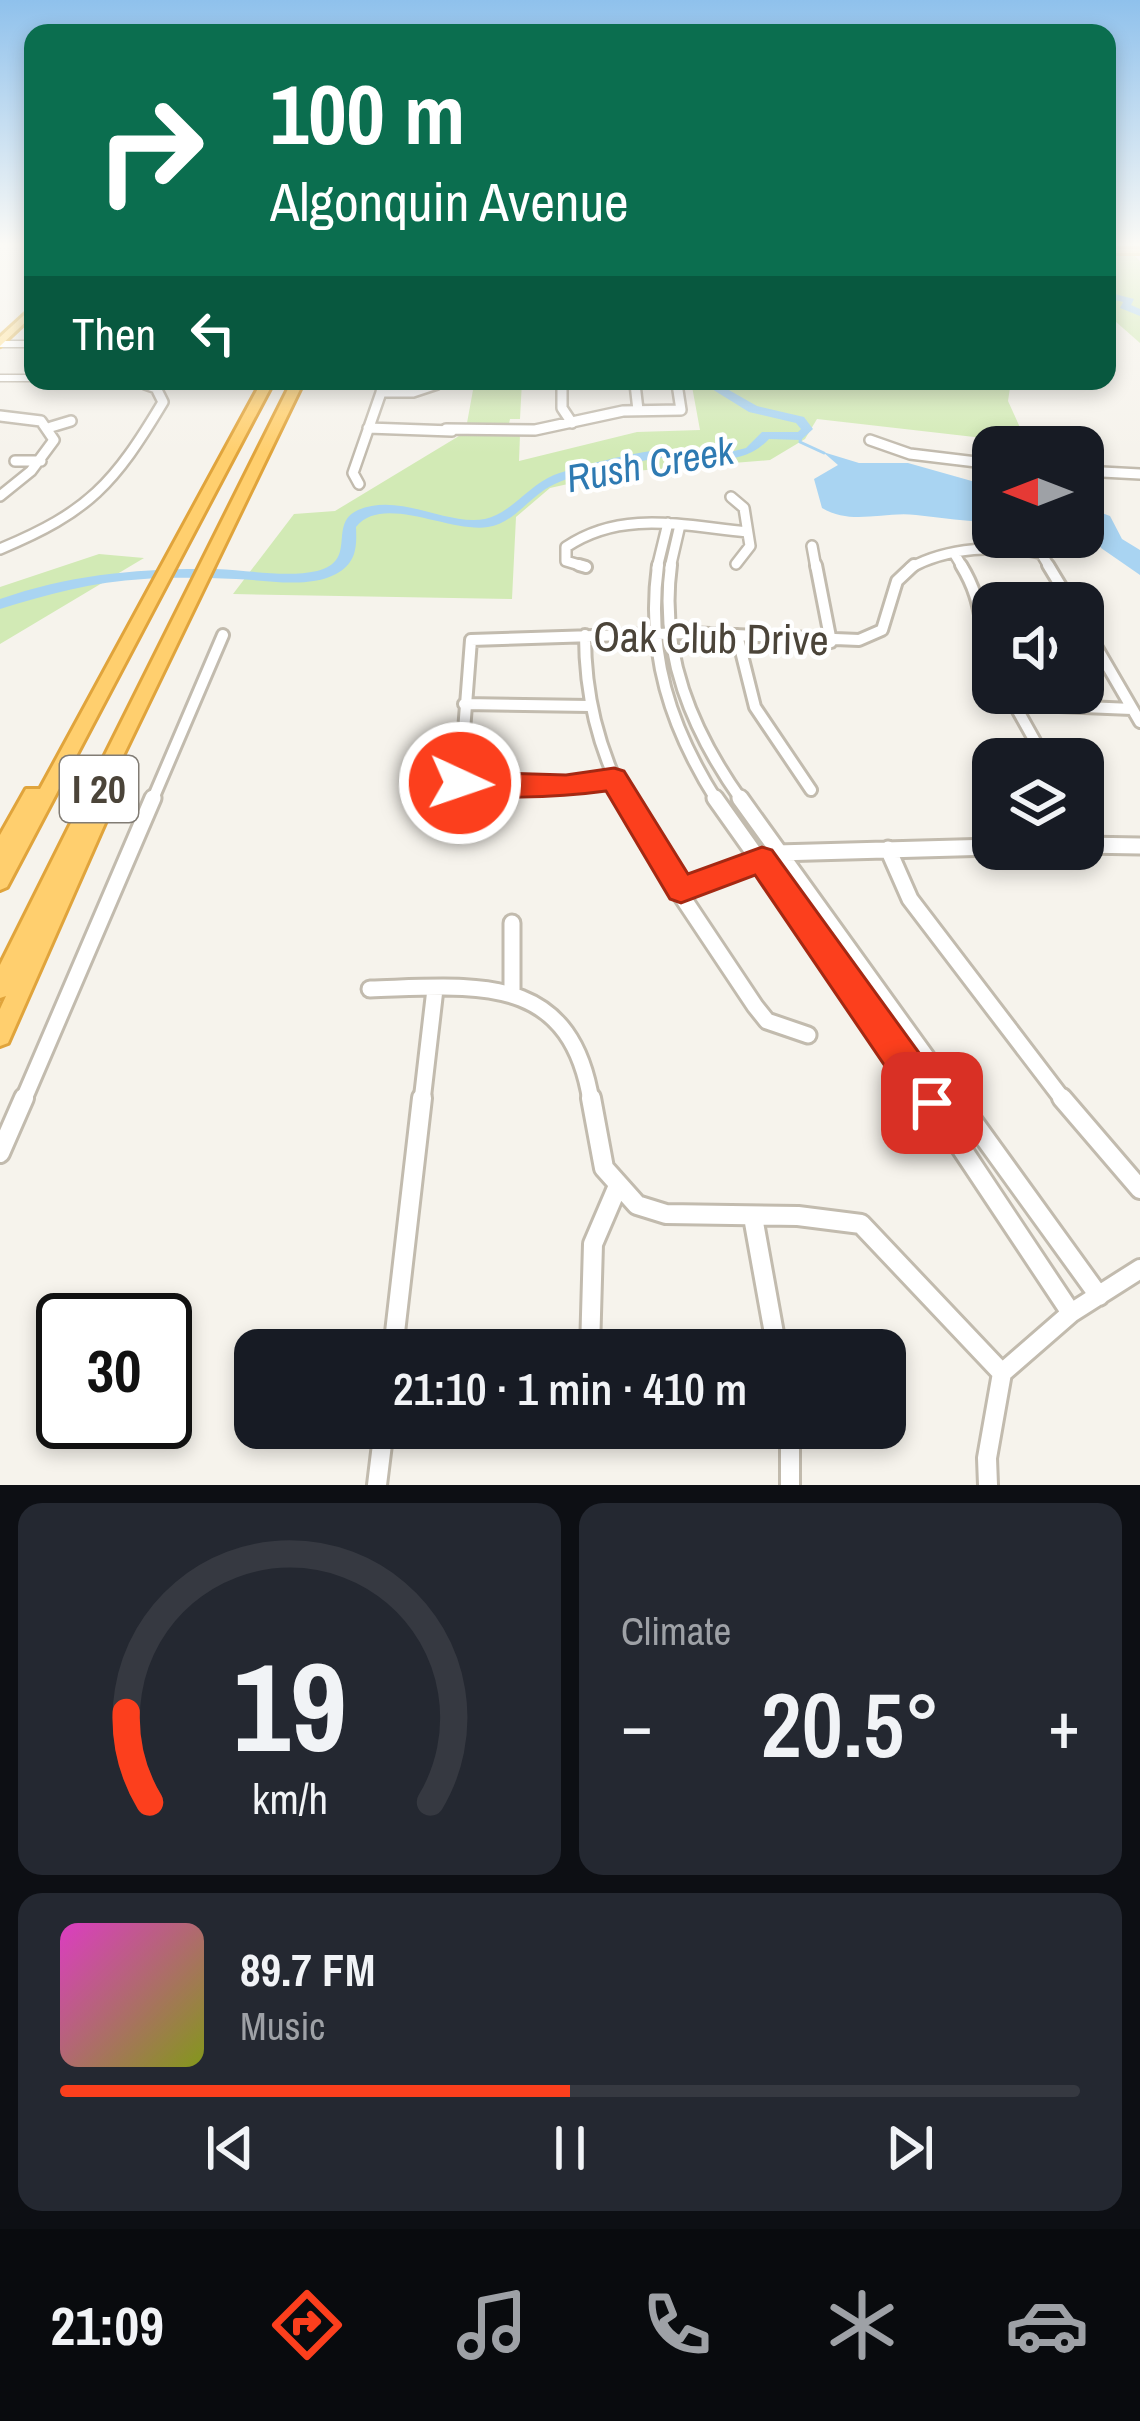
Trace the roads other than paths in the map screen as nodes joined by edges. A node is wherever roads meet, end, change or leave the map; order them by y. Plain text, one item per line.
1 (24, 319) edge
2 (0, 344) edge
3 (158, 390) edge
4 (249, 390) edge
5 (263, 390) edge
6 (294, 390) edge
7 (306, 390) edge
8 (382, 390) edge
9 (562, 390) edge
10 (636, 390) edge
11 (678, 390) edge
12 (638, 410) junction
13 (0, 416) edge
14 (71, 421) dead end
15 (572, 423) junction
16 (51, 427) junction
17 (368, 428) junction
18 (870, 440) dead end
19 (15, 461) dead end
20 (41, 461) junction
21 (972, 461) edge
22 (1104, 472) edge
23 (1140, 474) edge
24 (359, 484) dead end
25 (0, 496) edge
26 (731, 497) dead end
27 (236, 510) junction
28 (66, 520) junction
29 (674, 524) junction
30 (79, 526) dead end
31 (187, 530) junction
32 (747, 532) junction
33 (812, 546) dead end
34 (0, 549) edge
35 (954, 553) junction
36 (736, 564) dead end
37 (586, 567) dead end
38 (972, 582) edge
39 (1058, 582) edge
40 (664, 633) junction
41 (223, 635) dead end
42 (585, 635) junction
43 (737, 635) junction
44 (831, 642) junction
45 (118, 657) junction
46 (1104, 663) edge
47 (464, 704) junction
48 (589, 706) junction
49 (1104, 707) edge
50 (1132, 709) junction
51 (137, 714) junction
52 (1018, 714) edge
53 (1020, 719) junction
54 (1140, 722) edge
55 (1026, 738) edge
56 (1032, 738) edge
57 (614, 779) junction
58 (811, 790) dead end
59 (1104, 845) edge
60 (1140, 846) edge
61 (972, 847) edge
62 (888, 849) junction
63 (0, 853) edge
64 (770, 856) junction
65 (0, 881) edge
66 (681, 890) junction
67 (512, 923) dead end
68 (0, 988) edge
69 (370, 989) dead end
70 (435, 989) junction
71 (512, 993) junction
72 (0, 1035) edge
73 (808, 1036) dead end
74 (0, 1154) edge
75 (617, 1188) junction
76 (1140, 1189) edge
77 (753, 1217) junction
78 (1140, 1269) edge
79 (1100, 1296) junction
80 (1071, 1313) junction
81 (395, 1329) edge
82 (591, 1329) edge
83 (773, 1329) edge
84 (1002, 1372) junction
85 (381, 1449) edge
86 (790, 1449) edge
87 (377, 1485) edge
88 (790, 1485) edge
89 (988, 1485) edge

1 - 2 main road
3 - 28 street
4 - 31 highway
5 - 31 highway, I 20
6 - 27 highway, I 20
7 - 27 highway
8 - 17 street
9 - 15 street
10 - 12 street
11 - 12 street
12 - 15 street
13 - 16 street
14 - 16 street
15 - 17 street
16 - 20 street
17 - 24 street
18 - 21 street
19 - 20 street
20 - 25 street
22 - 23 street
26 - 32 street
27 - 51 highway, I 20
28 - 30 street
28 - 34 street
29 - 32 street
29 - 37 street
29 - 40 street
31 - 45 highway, I 20
32 - 36 street
33 - 44 street
35 - 38 street
35 - 39 street, Oak Club Drive
35 - 44 street, Oak Club Drive
40 - 42 street, Oak Club Drive
40 - 43 street, Oak Club Drive
40 - 64 street
41 - 74 street
42 - 47 street, Oak Club Drive
42 - 48 street
43 - 44 street, Oak Club Drive
43 - 58 street
45 - 63 highway
45 - 65 highway, I 20
46 - 50 street
47 - 48 street
47 - 57 street
48 - 57 street
49 - 50 street
50 - 54 street
51 - 68 highway, I 20
51 - 72 highway
52 - 53 street
53 - 55 street
53 - 56 street
57 - 66 street
59 - 60 street
61 - 62 street
62 - 64 street
62 - 76 street
64 - 66 street
64 - 79 street
64 - 80 street
66 - 73 street
67 - 71 street
69 - 70 street
70 - 71 street
70 - 81 street
71 - 75 street
75 - 77 street
75 - 82 street
77 - 83 street
77 - 84 street
78 - 79 street
79 - 80 street
80 - 84 street
84 - 89 street
85 - 87 street
86 - 88 street

